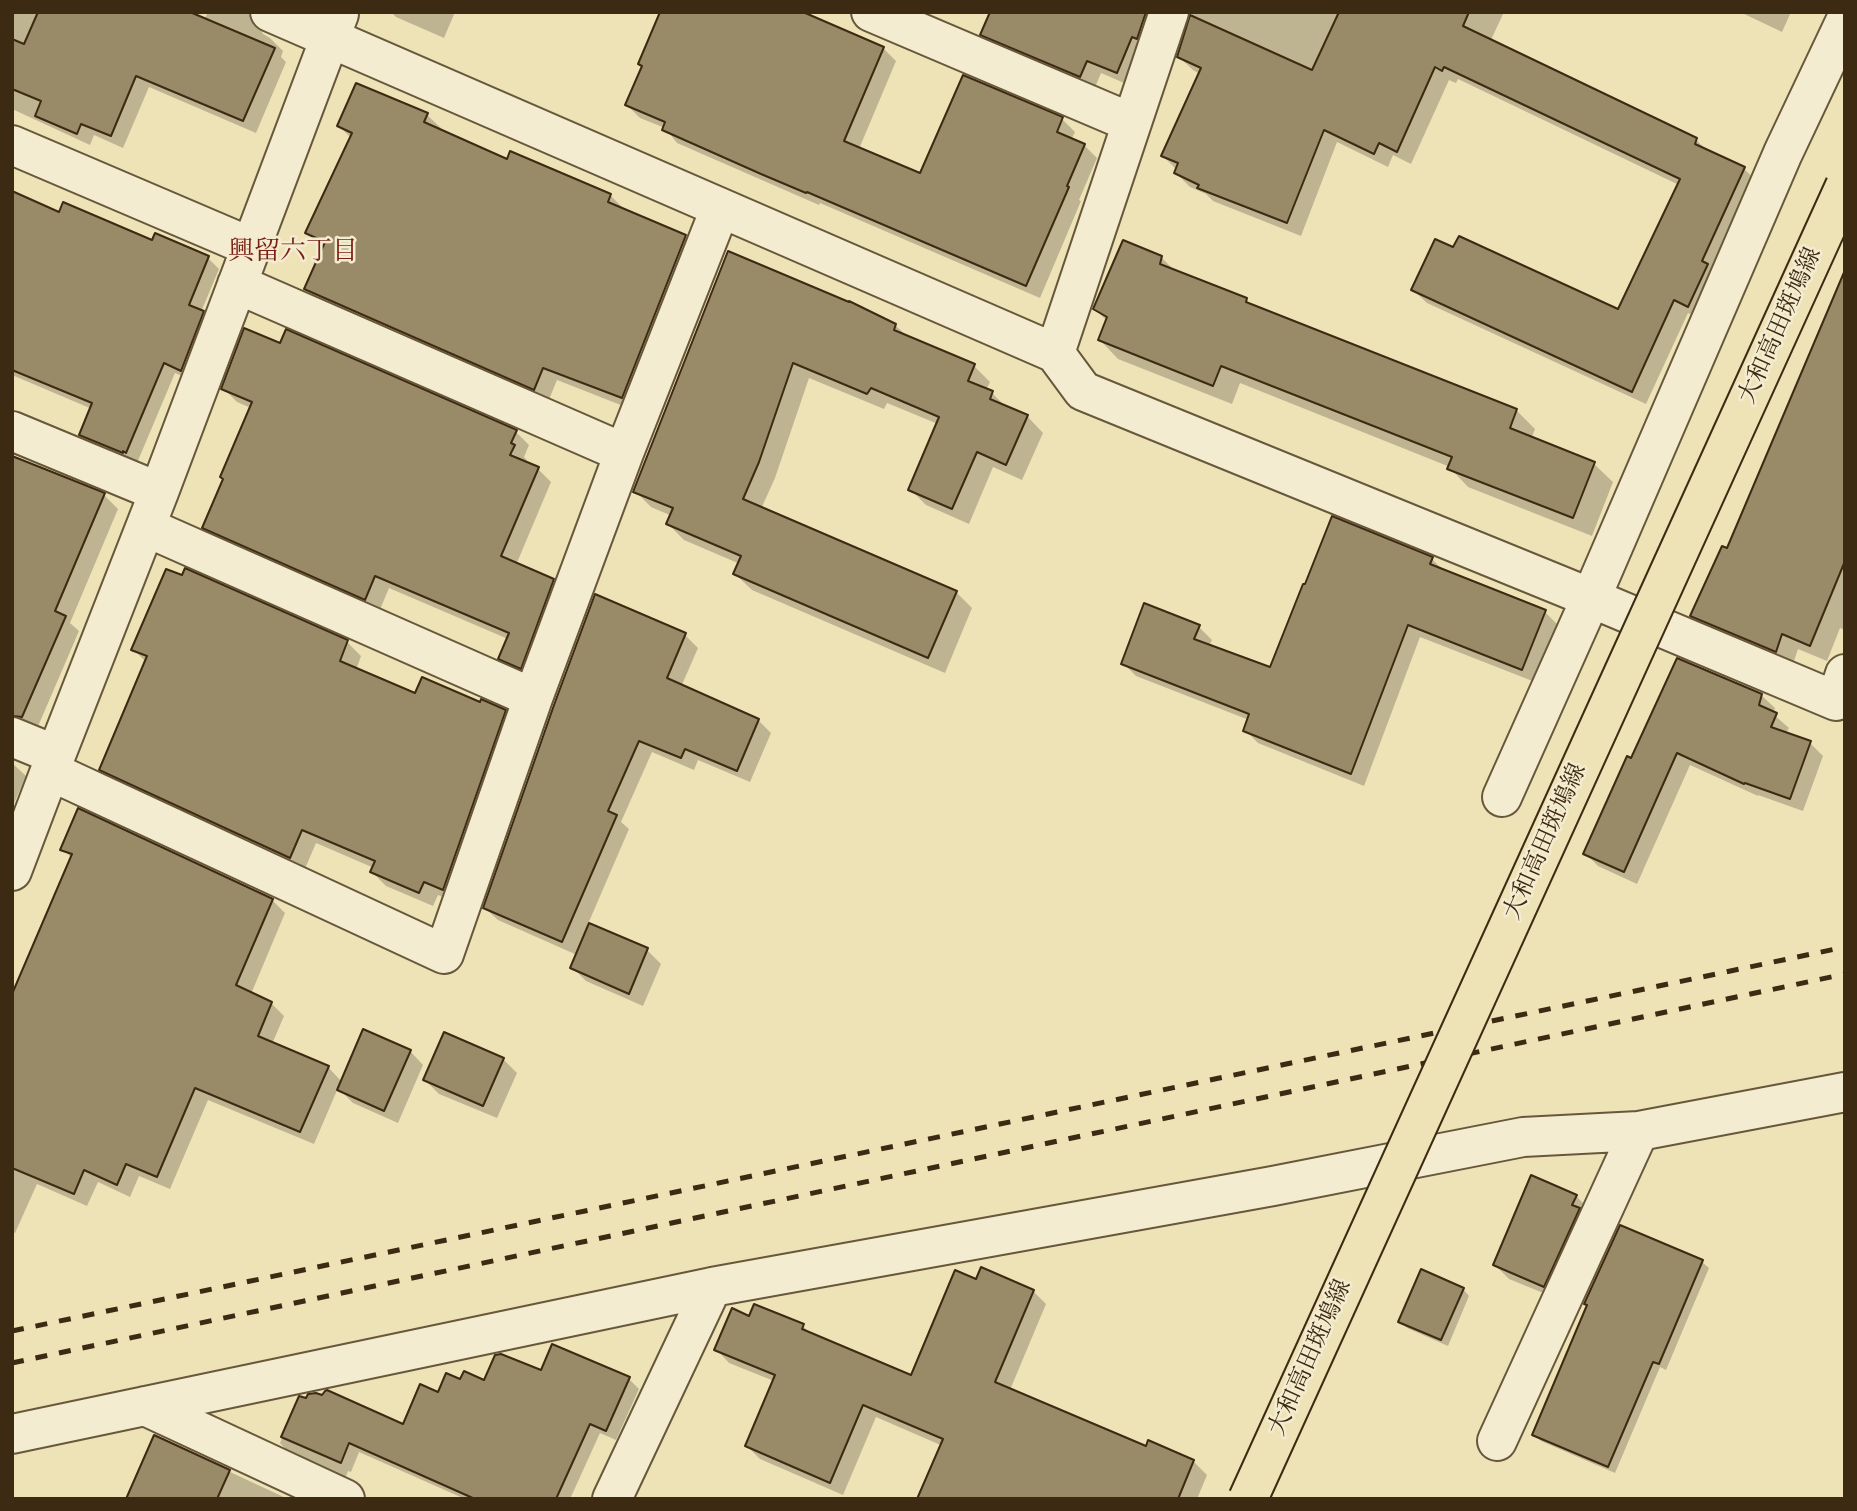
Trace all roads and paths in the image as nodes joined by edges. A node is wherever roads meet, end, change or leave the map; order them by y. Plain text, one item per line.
1 (270, 12) edge
2 (871, 12) edge
3 (1169, 12) edge
4 (1845, 22) edge
5 (335, 25) edge
6 (1132, 123) junction
7 (12, 145) edge
8 (1845, 186) edge
9 (720, 209) junction
10 (251, 247) junction
11 (237, 284) junction
12 (1055, 353) junction
13 (12, 431) edge
14 (624, 453) junction
15 (152, 510) junction
16 (1591, 598) junction
17 (1845, 674) edge
18 (533, 698) junction
19 (12, 737) edge
20 (53, 763) junction
21 (1502, 797) dead end
22 (12, 871) edge
23 (1845, 1092) edge
24 (1639, 1130) junction
25 (712, 1287) junction
26 (145, 1406) junction
27 (12, 1434) edge
28 (1497, 1441) dead end
29 (345, 1499) edge
30 (612, 1499) edge
31 (1248, 1499) edge

1 - 5 street
2 - 6 street
3 - 6 street
4 - 16 street
5 - 9 street
5 - 10 street
6 - 12 street
7 - 10 street
8 - 31 main road, 大和高田斑鳩線, bridge
9 - 12 street
9 - 14 street
10 - 11 street
11 - 14 street
11 - 15 street
12 - 16 street
13 - 15 street
14 - 18 street
15 - 18 street
15 - 20 street
16 - 17 street
16 - 21 street
18 - 20 street
19 - 20 street
20 - 22 street
23 - 24 street
24 - 25 street
24 - 28 street
25 - 26 street
25 - 30 street
26 - 27 street
26 - 29 street

